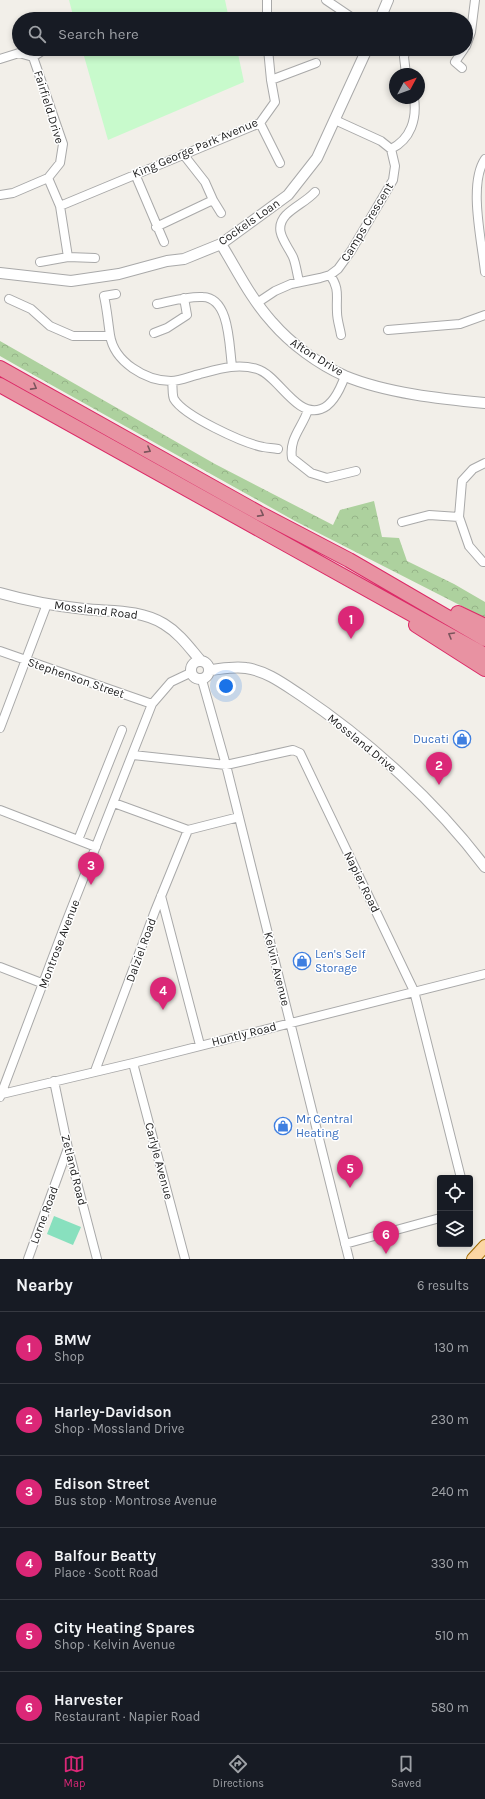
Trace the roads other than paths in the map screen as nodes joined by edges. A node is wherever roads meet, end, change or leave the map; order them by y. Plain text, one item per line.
1 (267, 0) edge
2 (326, 0) edge
3 (388, 0) edge
4 (475, 0) edge
5 (266, 12) edge
6 (344, 12) edge
7 (383, 12) edge
8 (473, 16) edge
9 (12, 55) edge
10 (30, 56) edge
11 (268, 56) edge
12 (364, 56) edge
13 (404, 56) edge
14 (459, 56) edge
15 (33, 57) joint
16 (0, 59) edge
17 (316, 63) dead end
18 (405, 68) edge
19 (462, 68) dead end
20 (270, 80) junction
21 (414, 104) edge
22 (335, 120) junction
23 (260, 123) junction
24 (391, 149) junction
25 (183, 154) junction
26 (485, 159) edge
27 (280, 163) dead end
28 (135, 174) junction
29 (48, 178) junction
30 (315, 192) dead end
31 (0, 195) edge
32 (213, 200) junction
33 (60, 206) junction
34 (221, 213) dead end
35 (156, 227) junction
36 (164, 242) dead end
37 (221, 244) junction
38 (68, 257) junction
39 (95, 258) dead end
40 (40, 262) dead end
41 (0, 272) edge
42 (485, 272) edge
43 (330, 275) junction
44 (299, 281) junction
45 (116, 294) dead end
46 (184, 298) junction
47 (10, 299) dead end
48 (256, 303) junction
49 (157, 304) dead end
50 (485, 315) edge
51 (388, 330) dead end
52 (154, 333) dead end
53 (341, 335) dead end
54 (110, 336) junction
55 (232, 366) junction
56 (0, 368) edge
57 (345, 376) junction
58 (172, 381) junction
59 (0, 385) edge
60 (485, 403) edge
61 (308, 410) junction
62 (61, 419) junction
63 (278, 449) dead end
64 (485, 463) edge
65 (356, 471) dead end
66 (459, 517) junction
67 (402, 522) dead end
68 (349, 560) junction
69 (485, 562) edge
70 (0, 593) edge
71 (47, 604) junction
72 (485, 626) edge
73 (485, 638) edge
74 (0, 651) edge
75 (485, 655) edge
76 (200, 660) junction
77 (26, 661) junction
78 (485, 669) edge
79 (210, 670) junction
80 (190, 672) junction
81 (202, 680) junction
82 (152, 704) junction
83 (0, 728) edge
84 (122, 730) dead end
85 (133, 755) junction
86 (226, 765) junction
87 (114, 803) junction
88 (0, 810) edge
89 (239, 817) junction
90 (188, 830) junction
91 (78, 840) junction
92 (96, 847) junction
93 (485, 867) edge
94 (161, 896) junction
95 (0, 967) edge
96 (485, 974) edge
97 (44, 984) junction
98 (414, 991) junction
99 (290, 1023) junction
100 (200, 1045) junction
101 (133, 1063) junction
102 (95, 1071) junction
103 (54, 1082) junction
104 (1, 1096) edge
105 (68, 1148) junction
106 (460, 1175) edge
107 (437, 1219) edge
108 (345, 1244) junction
109 (485, 1246) edge
110 (28, 1259) edge
111 (97, 1259) edge
112 (185, 1259) edge
113 (350, 1259) edge
114 (473, 1259) edge

1 - 5 street
2 - 6 street
3 - 7 street
4 - 8 street
9 - 16 street, Fairfield Drive
10 - 15 street, Fairfield Drive
11 - 20 street, King George Park Avenue
12 - 22 street, Cockels Loan
13 - 18 street
14 - 19 street
15 - 29 street, Fairfield Drive
17 - 20 street
20 - 23 street, King George Park Avenue
21 - 24 street
22 - 24 street
22 - 37 street, Cockels Loan
23 - 25 street, King George Park Avenue
23 - 27 street
24 - 43 street, Camps Crescent
25 - 28 street, King George Park Avenue
25 - 32 street
26 - 42 street
28 - 33 street, King George Park Avenue
28 - 35 street
29 - 31 street
29 - 33 street
30 - 44 street
32 - 34 street
32 - 35 street
33 - 38 street
35 - 36 street
37 - 41 street, Cockels Loan
37 - 48 street, Afton Drive
38 - 39 street
38 - 40 street
43 - 44 street
43 - 53 street
44 - 48 street
45 - 54 street
46 - 49 street
46 - 52 street
46 - 55 street
47 - 54 street
48 - 57 street, Afton Drive
50 - 51 street
54 - 58 street
55 - 58 street
55 - 61 street
56 -> 68 highway
57 - 60 street, Afton Drive
57 - 61 street
58 - 63 street
59 - 62 highway
61 - 65 street
75 -> 62 highway
62 - 78 highway
64 - 66 street
66 - 67 street
66 - 69 street
68 - 72 highway
68 - 73 highway
70 - 71 street, Mossland Road
71 - 76 street, Mossland Road
71 - 77 street
74 - 77 street, Stephenson Street
76 - 79 street
76 - 80 street
77 - 82 street, Stephenson Street
77 - 83 street
79 - 81 street
79 - 93 street, Mossland Drive
80 - 81 street
80 - 82 street, Montrose Avenue
81 - 86 street, Kelvin Avenue
82 - 85 street, Montrose Avenue
84 - 91 street
85 - 86 street, Napier Road
85 - 87 street, Montrose Avenue
86 - 89 street, Kelvin Avenue
86 - 98 street, Napier Road
87 - 90 street
87 - 92 street, Montrose Avenue
88 - 91 street
89 - 90 street
89 - 99 street, Kelvin Avenue
90 - 94 street, Dalziel Road
91 - 92 street
92 - 97 street, Montrose Avenue
94 - 100 street
94 - 102 street, Dalziel Road
95 - 97 street
96 - 98 street, Huntly Road
97 - 104 street, Montrose Avenue
98 - 99 street, Huntly Road
98 - 106 street, Napier Road
99 - 100 street, Huntly Road
99 - 108 street, Kelvin Avenue
100 - 101 street, Huntly Road
101 - 102 street, Huntly Road
101 - 112 street, Carlyle Avenue
102 - 103 street, Huntly Road
103 - 104 street, Huntly Road
103 - 105 street, Zetland Road
105 - 110 street, Lorne Road
105 - 111 street, Zetland Road
107 - 108 street
108 - 113 street, Kelvin Avenue
109 - 114 main road

